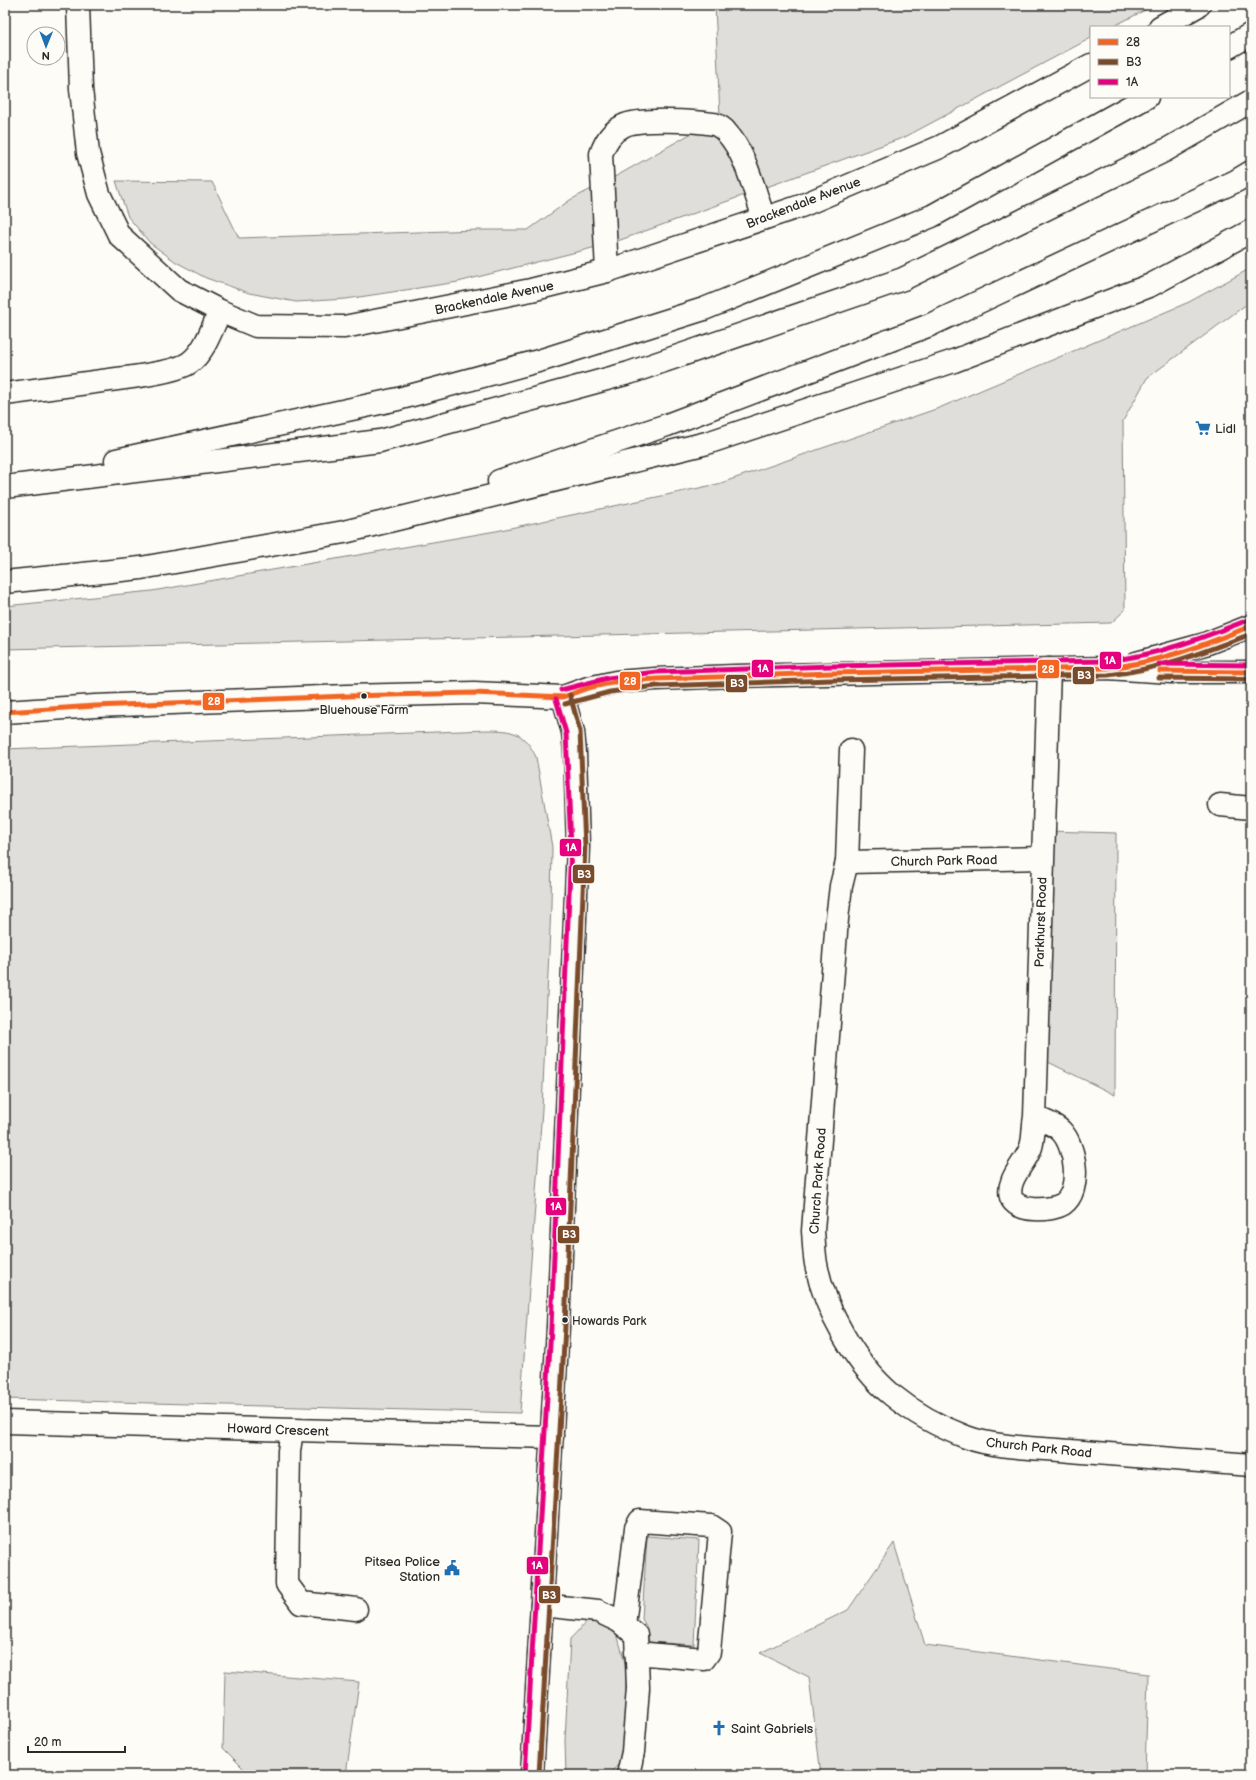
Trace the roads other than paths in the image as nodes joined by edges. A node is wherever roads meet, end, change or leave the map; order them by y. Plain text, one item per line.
1 (78, 5) edge
2 (1200, 5) edge
3 (1162, 26) edge
4 (1251, 34) edge
5 (1230, 46) edge
6 (1090, 66) edge
7 (1145, 98) edge
8 (1251, 101) edge
9 (1244, 176) edge
10 (764, 218) junction
11 (1251, 231) edge
12 (607, 271) junction
13 (220, 311) junction
14 (5, 394) edge
15 (5, 486) edge
16 (344, 532) junction
17 (5, 582) edge
18 (1251, 626) edge
19 (1108, 668) junction
20 (1048, 669) junction
21 (1251, 672) edge
22 (563, 697) junction
23 (5, 712) edge
24 (851, 750) dead end
25 (1220, 805) dead end
26 (1251, 808) edge
27 (1042, 858) junction
28 (847, 862) junction
29 (1035, 1116) junction
30 (5, 1422) edge
31 (292, 1430) junction
32 (552, 1437) junction
33 (1251, 1465) edge
34 (542, 1605) junction
35 (356, 1609) dead end
36 (624, 1625) junction
37 (636, 1653) junction
38 (532, 1775) edge
39 (628, 1775) edge

1 - 13 main road, Brackendale Avenue
2 - 3 main road
4 - 5 main road
6 - 10 main road, Brackendale Avenue
7 - 15 main road
8 - 15 main road
9 - 16 main road
10 - 12 main road, Brackendale Avenue
10 - 12 main road
11 - 16 main road
12 - 13 main road, Brackendale Avenue
13 - 14 main road
16 - 17 main road
18 - 19 main road
19 - 20 main road
19 - 21 main road
20 - 22 main road
20 - 27 main road, Parkhurst Road
22 - 23 main road
22 - 32 main road
24 - 28 main road, Church Park Road
25 - 26 main road
27 - 28 main road, Church Park Road
27 - 29 main road, Parkhurst Road
28 - 33 main road, Church Park Road
29 - 29 main road, Parkhurst Road
30 - 31 main road, Howard Crescent
31 - 32 main road, Howard Crescent
31 - 35 main road
32 - 34 main road
34 - 36 main road
34 - 38 main road
36 - 37 main road
36 - 37 main road
37 - 39 main road

